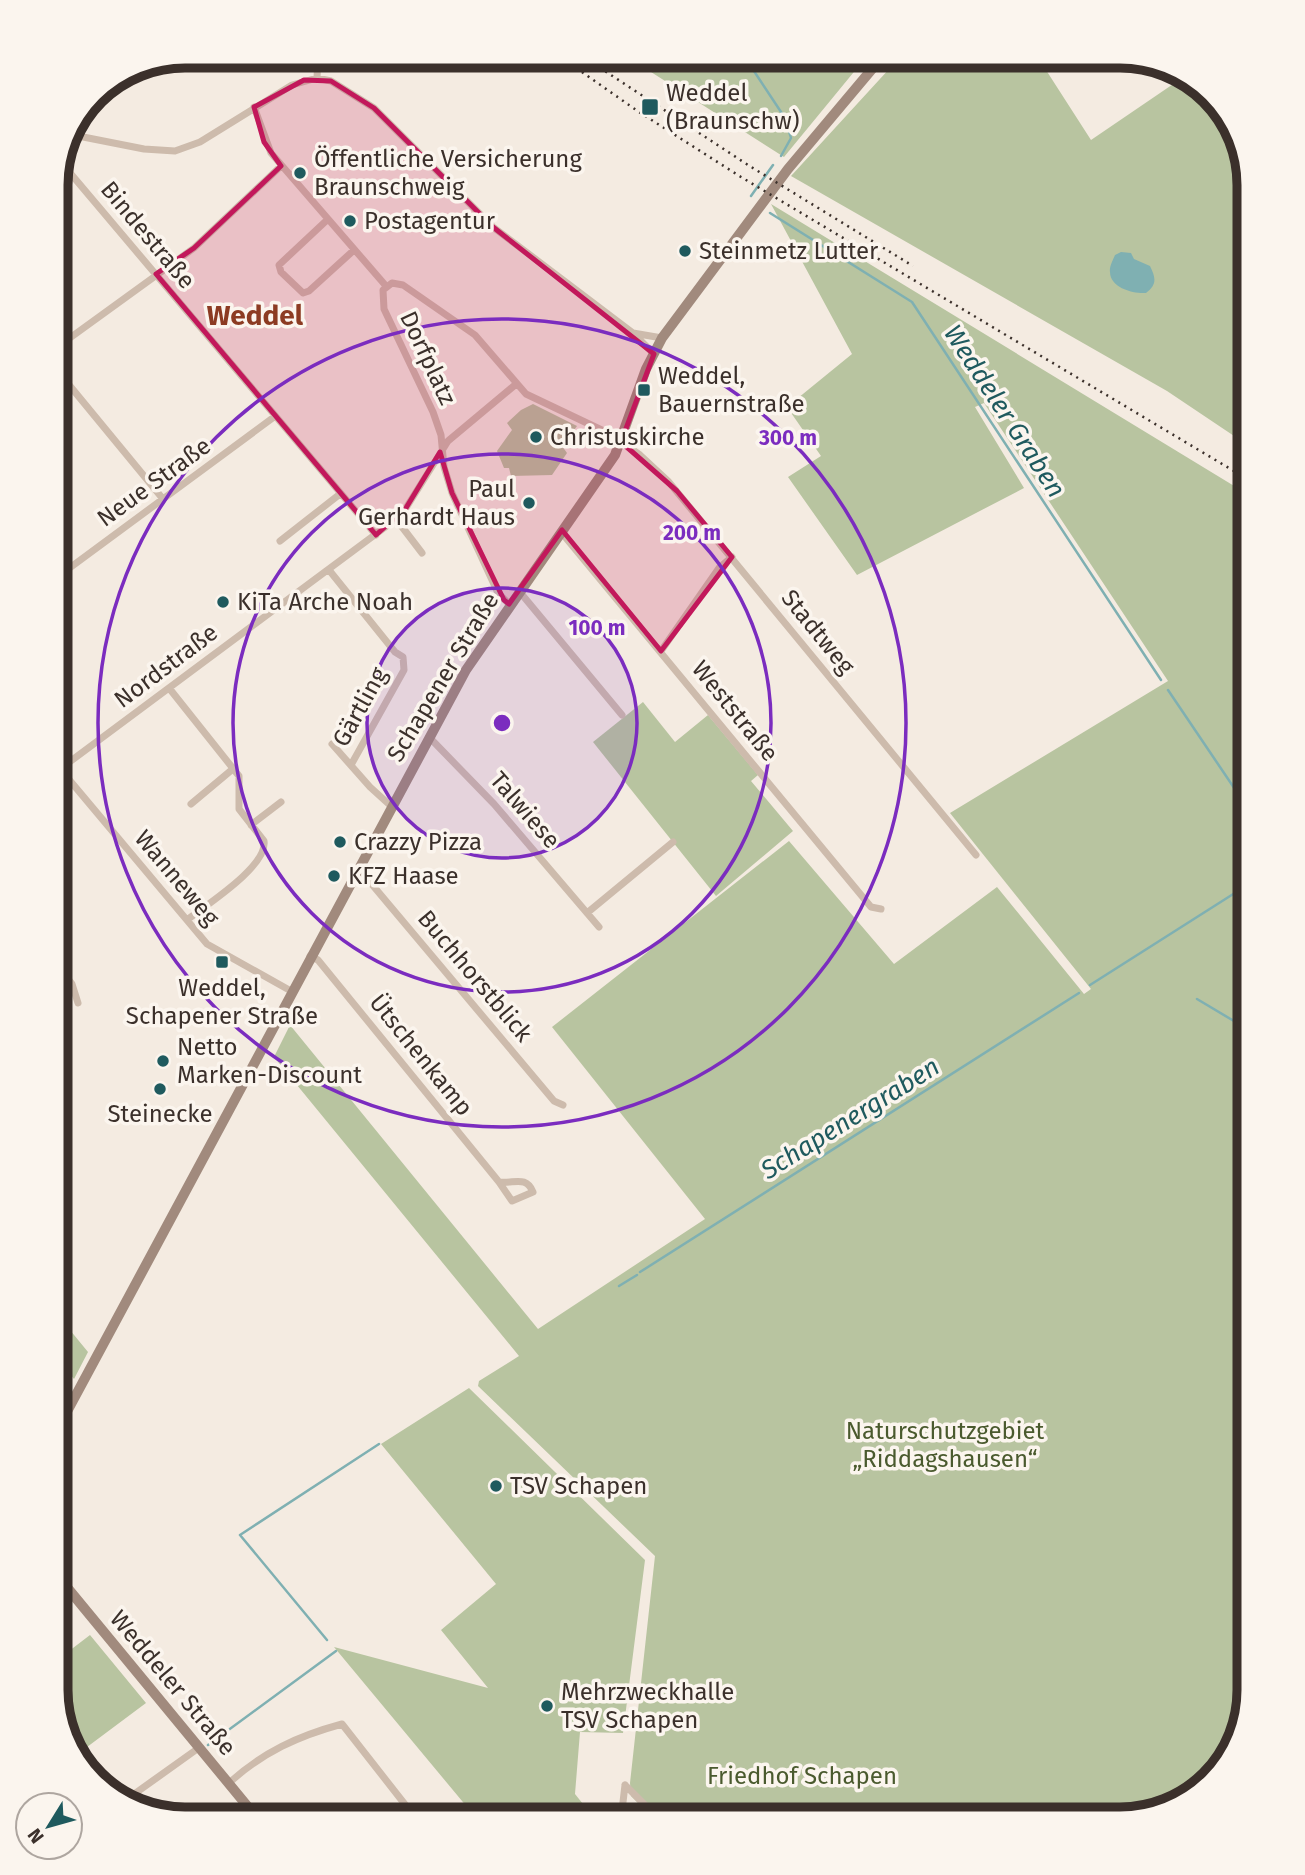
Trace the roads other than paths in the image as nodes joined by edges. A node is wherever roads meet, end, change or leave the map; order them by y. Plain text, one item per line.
1 (317, 68) edge
2 (872, 69) edge
3 (317, 78) junction
4 (254, 107) junction
5 (79, 136) edge
6 (281, 166) junction
7 (70, 172) edge
8 (327, 220) junction
9 (354, 250) junction
10 (156, 274) junction
11 (386, 286) junction
12 (632, 333) junction
13 (69, 338) edge
14 (662, 338) junction
15 (653, 354) junction
16 (69, 385) edge
17 (515, 385) junction
18 (274, 417) junction
19 (621, 442) junction
20 (443, 448) junction
21 (340, 494) junction
22 (163, 499) junction
23 (396, 519) junction
24 (561, 532) junction
25 (376, 535) junction
26 (280, 541) dead end
27 (422, 553) dead end
28 (732, 557) junction
29 (69, 569) edge
30 (329, 570) junction
31 (519, 592) junction
32 (509, 604) junction
33 (661, 651) junction
34 (169, 688) junction
35 (622, 715) dead end
36 (429, 737) junction
37 (332, 744) dead end
38 (69, 761) edge
39 (351, 765) junction
40 (234, 768) junction
41 (69, 781) edge
42 (281, 802) dead end
43 (191, 804) dead end
44 (392, 807) junction
45 (251, 825) junction
46 (673, 842) dead end
47 (976, 855) dead end
48 (359, 869) junction
49 (881, 909) dead end
50 (587, 913) junction
51 (187, 920) junction
52 (599, 927) dead end
53 (310, 956) junction
54 (68, 980) edge
55 (291, 991) junction
56 (78, 1003) dead end
57 (563, 1105) dead end
58 (499, 1182) dead end
59 (68, 1409) edge
60 (68, 1588) edge
61 (200, 1747) junction
62 (229, 1783) junction
63 (133, 1795) edge
64 (248, 1806) edge
65 (406, 1806) edge
66 (622, 1806) edge
67 (646, 1806) edge

1 - 3 street
2 - 14 street, Schapener Straße
3 - 4 street
3 - 12 street
4 - 5 street
4 - 6 street, Dorfplatz
6 - 8 street, Dorfplatz
6 - 10 street
7 - 10 street, Bindestraße
8 - 9 street, Dorfplatz
8 - 9 street
9 - 11 street, Dorfplatz
10 - 13 street
10 - 18 street, Bindestraße
11 - 17 street, Dorfplatz
11 - 20 street, Dorfplatz
12 - 14 street
12 - 15 street
14 - 15 street, Schapener Straße
15 - 19 street, Schapener Straße
16 - 22 street
17 - 19 street, Dorfplatz
17 - 20 street, Nordstraße
18 - 21 street, Bindestraße
18 - 22 street, Neue Straße
19 - 24 street, Schapener Straße
19 - 28 street, Stadtweg
20 - 23 street, Nordstraße
20 - 32 street, Dorfplatz
21 - 25 street, Bindestraße
21 - 26 street
22 - 29 street, Neue Straße
23 - 25 street, Nordstraße
23 - 27 street
24 - 31 street, Schapener Straße
24 - 33 street, Weststraße
25 - 30 street, Nordstraße
28 - 33 street
28 - 47 street, Stadtweg
30 - 34 street, Nordstraße
30 - 39 street, Gärtling
31 - 32 street, Schapener Straße
31 - 35 street
32 - 36 street, Schapener Straße
33 - 49 street, Weststraße
34 - 38 street, Nordstraße
34 - 40 street
36 - 44 street, Schapener Straße
36 - 50 street, Talwiese
37 - 39 street, Gärtling
39 - 44 street, Gärtling
40 - 43 street
40 - 45 street
41 - 51 street, Wanneweg
42 - 45 street
44 - 48 street, Schapener Straße
45 - 51 street
46 - 50 street
48 - 53 street, Schapener Straße
48 - 57 street, Buchhorstblick
50 - 52 street, Talwiese
51 - 55 street, Wanneweg
53 - 55 street, Schapener Straße
53 - 58 street, Ütschenkamp
54 - 56 street
55 - 59 street, Schapener Straße
60 - 61 street, Weddeler Straße
61 - 62 street, Weddeler Straße
61 - 63 street
62 - 64 street, Weddeler Straße
62 - 65 street
66 - 67 street

